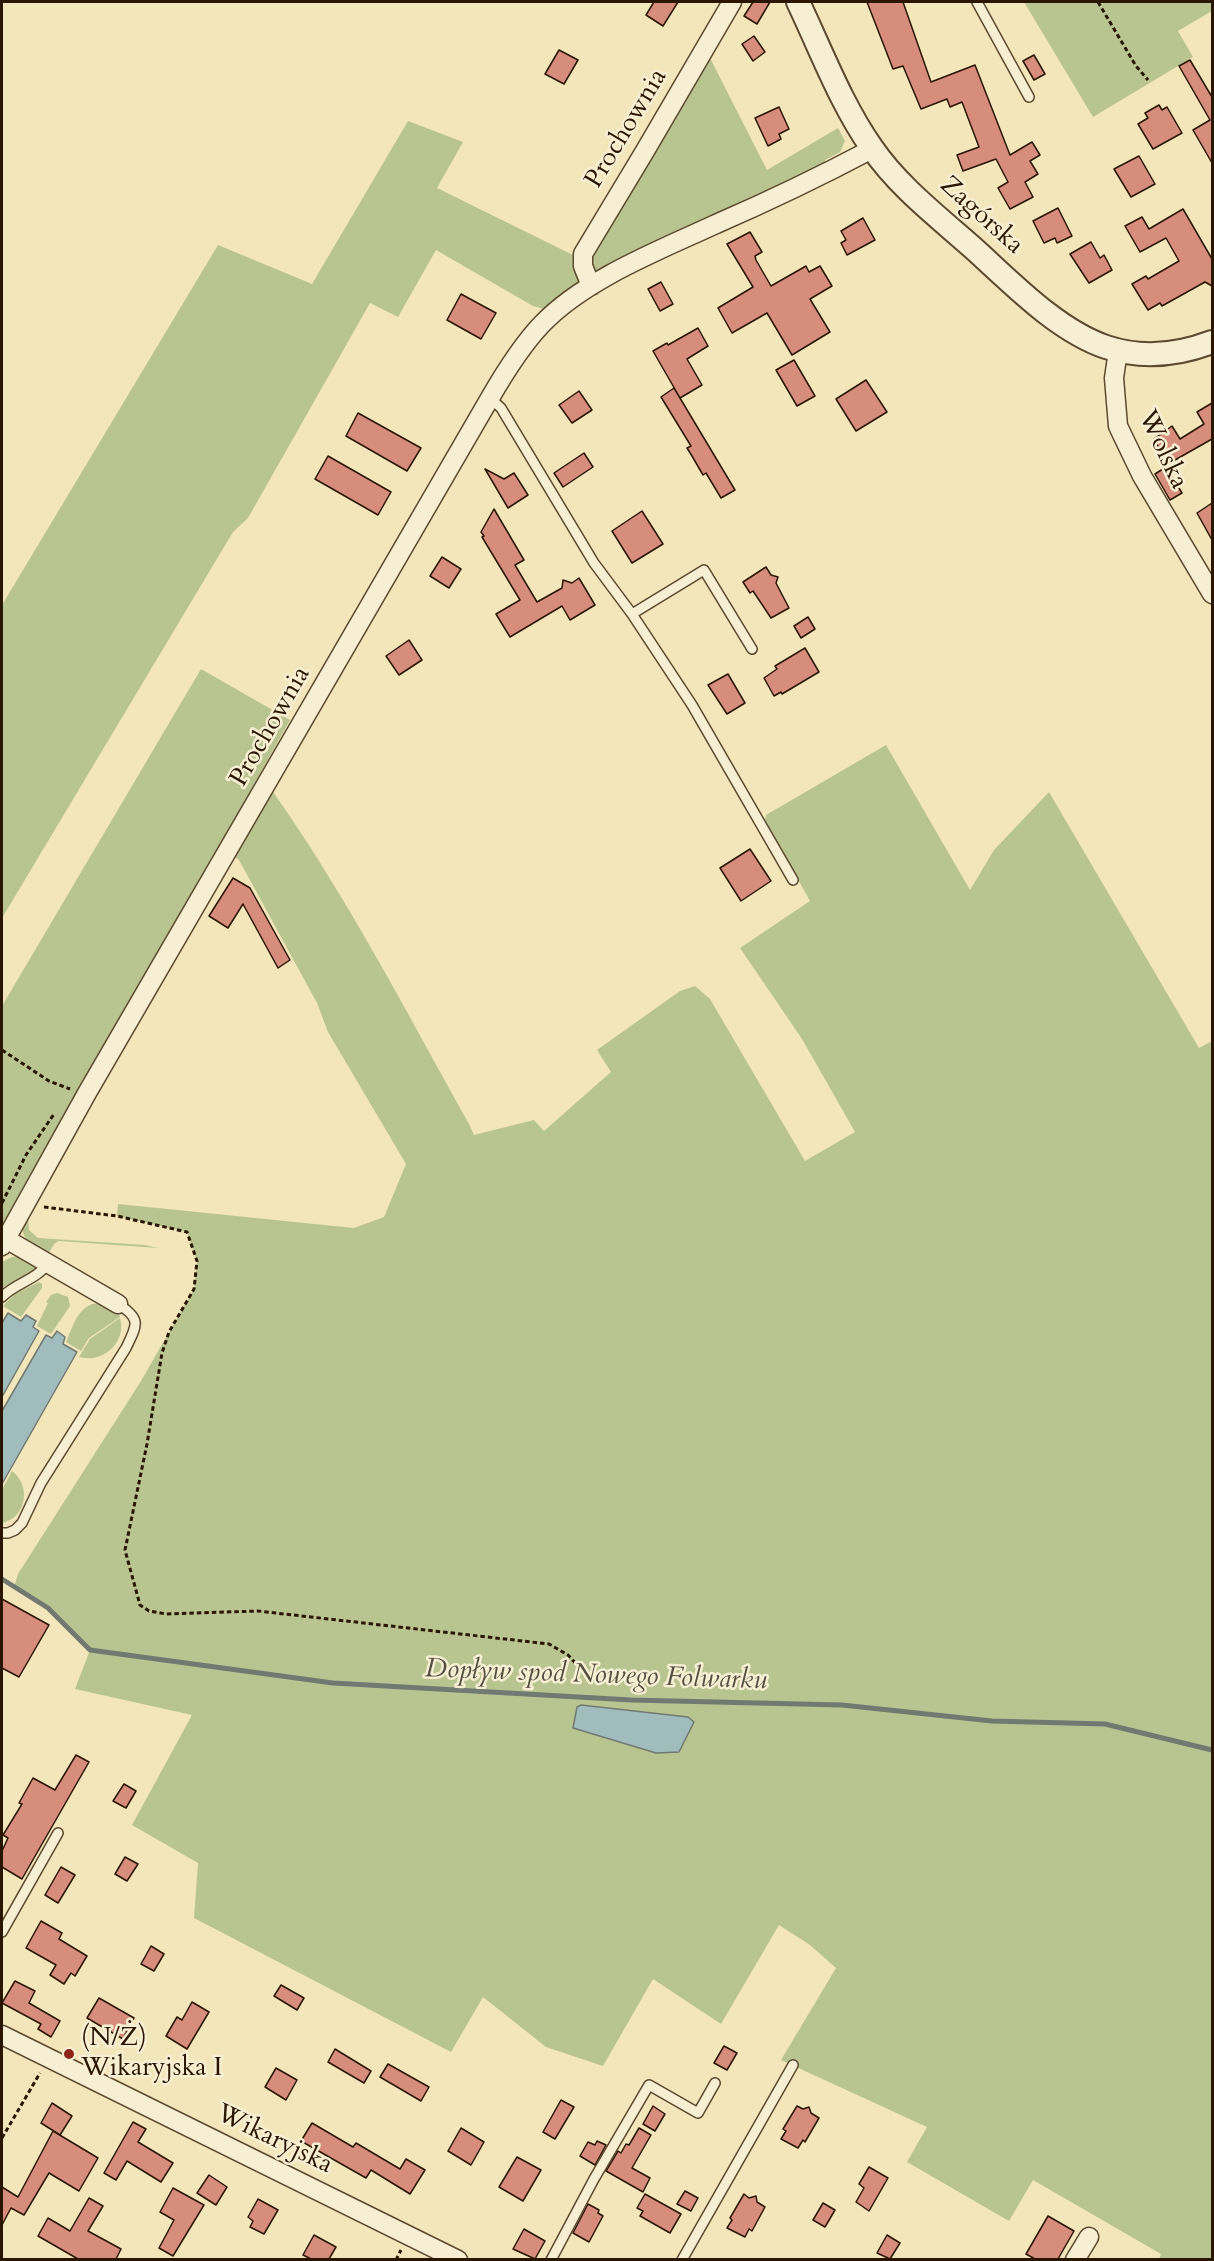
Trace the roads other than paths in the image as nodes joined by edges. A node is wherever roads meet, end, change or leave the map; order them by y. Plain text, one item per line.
1 (732, 2) edge
2 (798, 2) edge
3 (977, 2) edge
4 (1029, 98) dead end
5 (872, 149) junction
6 (591, 286) junction
7 (1212, 342) edge
8 (1118, 351) junction
9 (490, 398) junction
10 (1212, 594) edge
11 (632, 614) junction
12 (752, 649) dead end
13 (793, 880) dead end
14 (4, 1243) edge
15 (48, 1263) junction
16 (2, 1297) edge
17 (118, 1304) joint
18 (2, 1533) edge
19 (58, 1833) dead end
20 (2, 1932) edge
21 (2, 2035) edge
22 (793, 2065) dead end
23 (715, 2083) dead end
24 (1089, 2236) dead end
25 (458, 2259) edge
26 (551, 2259) edge
27 (682, 2259) edge
28 (1075, 2259) edge

1 - 6 street, Prochownia
2 - 5 street, Zagórska
3 - 4 lane
5 - 6 street, Prochownia
5 - 8 street, Zagórska
6 - 9 street, Prochownia
7 - 8 street, Zagórska
8 - 10 street, Wolska
9 - 11 lane
9 - 14 street, Prochownia
11 - 12 lane
11 - 13 lane
14 - 15 street
15 - 16 lane
15 - 17 street
17 - 18 lane
19 - 20 lane
21 - 25 street, Wikaryjska
22 - 27 lane
23 - 26 lane
24 - 28 street

